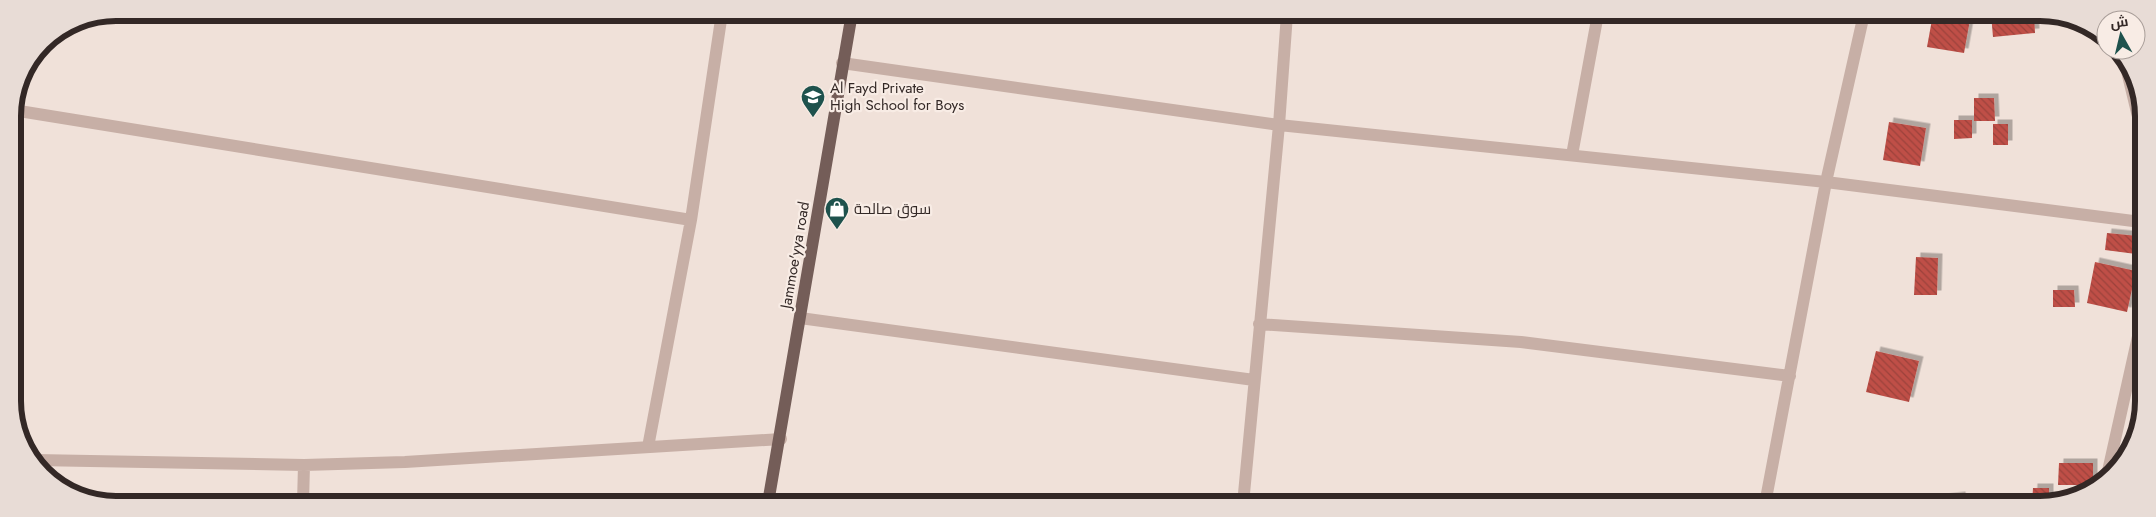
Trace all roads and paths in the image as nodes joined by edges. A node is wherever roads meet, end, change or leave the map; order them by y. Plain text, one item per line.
1 (721, 21) edge
2 (850, 21) edge
3 (1287, 21) edge
4 (1597, 21) edge
5 (1862, 21) edge
6 (842, 62) junction
7 (21, 111) edge
8 (1280, 125) junction
9 (1572, 155) junction
10 (1826, 182) junction
11 (691, 220) junction
12 (2135, 221) edge
13 (800, 318) junction
14 (1259, 324) junction
15 (2135, 358) edge
16 (1790, 376) junction
17 (1254, 380) junction
18 (781, 439) junction
19 (648, 447) junction
20 (2115, 459) edge
21 (42, 460) edge
22 (304, 466) junction
23 (303, 496) edge
24 (769, 496) edge
25 (1244, 496) edge
26 (1767, 496) edge

1 - 11 street
2 - 6 main road, Jammoe'yya road
3 - 8 street
4 - 9 street
5 - 10 street
6 - 8 street
6 - 13 main road, Jammoe'yya road
7 - 11 street
8 - 9 street
8 - 14 street
9 - 10 street
10 - 12 street
10 - 16 street
11 - 19 street
13 - 17 street
13 - 18 main road, Jammoe'yya road
14 - 16 street
14 - 17 street
15 - 20 street
16 - 26 street
17 - 25 street
18 - 19 street
18 - 24 main road, Jammoe'yya road
19 - 22 street
21 - 22 street
22 - 23 street

